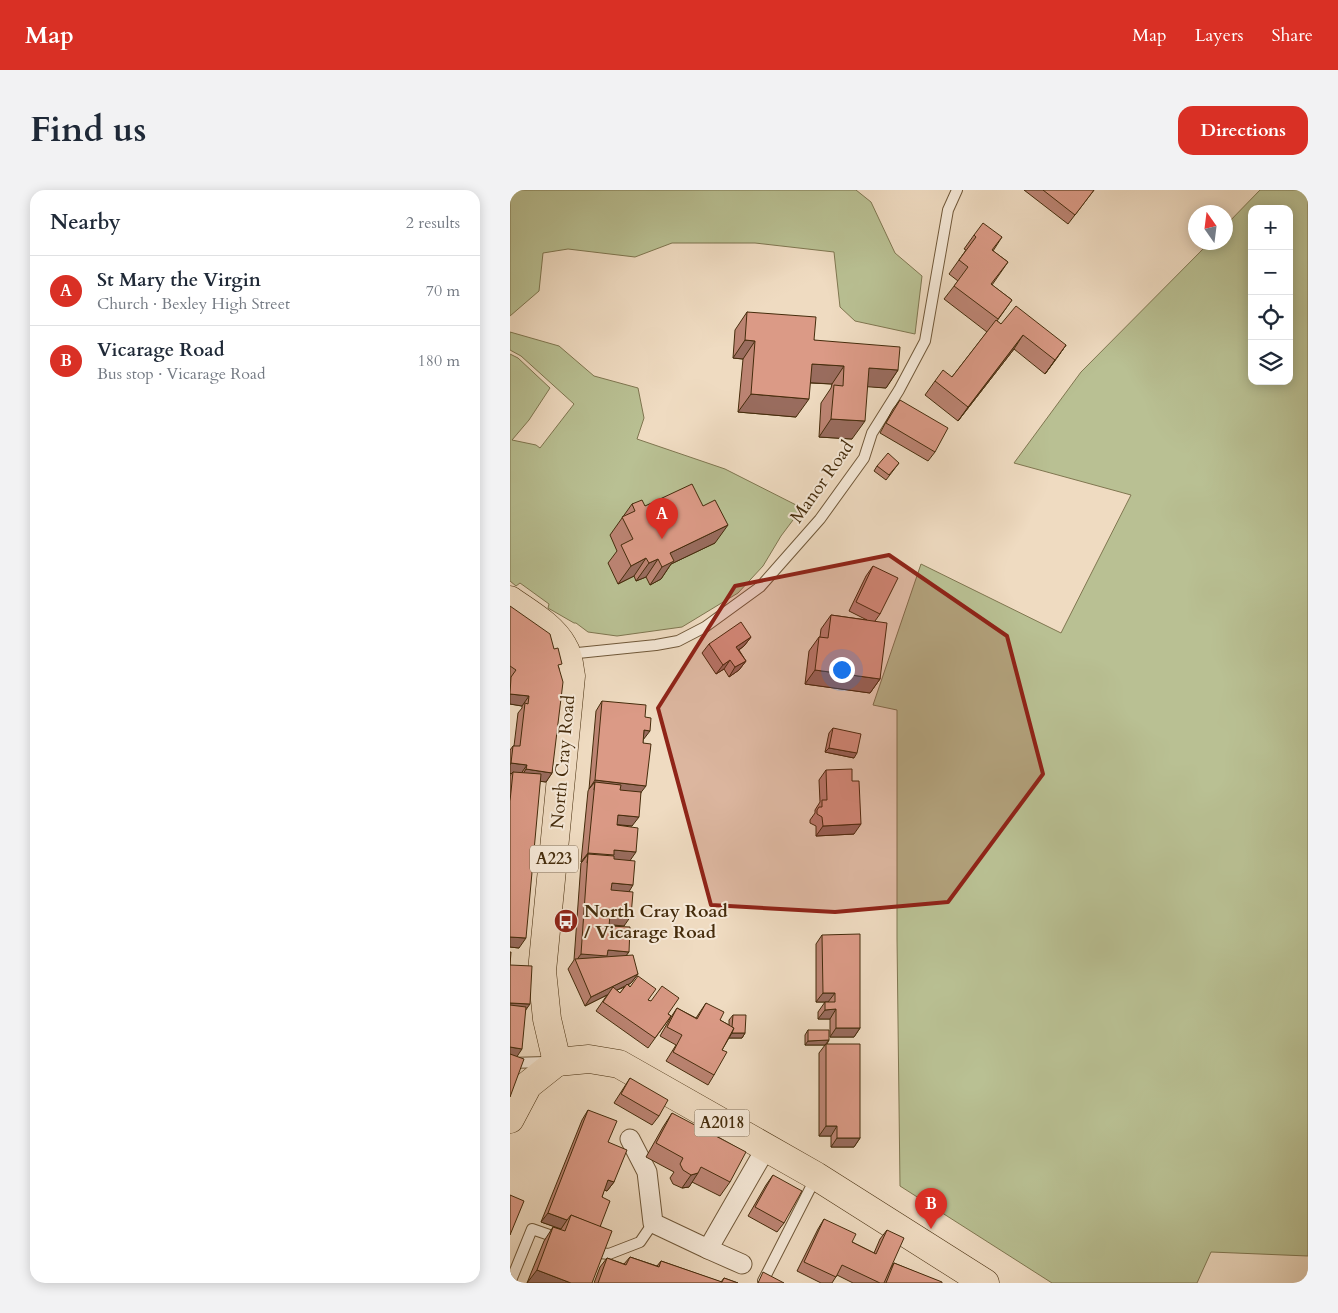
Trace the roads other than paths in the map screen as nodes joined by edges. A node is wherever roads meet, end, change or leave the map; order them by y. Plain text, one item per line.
1 (957, 190) edge
2 (510, 600) edge
3 (567, 654) junction
4 (557, 1062) junction
5 (510, 1063) edge
6 (510, 1119) edge
7 (630, 1139) dead end
8 (766, 1148) junction
9 (816, 1176) junction
10 (653, 1223) junction
11 (558, 1238) edge
12 (708, 1249) junction
13 (600, 1253) edge
14 (742, 1264) dead end
15 (959, 1276) edge
16 (763, 1281) edge
17 (510, 1283) edge
18 (985, 1283) edge

1 - 3 lane, Manor Road
2 - 3 main road, A223
3 - 4 main road, North Cray Road / A223
4 - 5 lane
4 - 6 main road
4 - 8 main road, A2018
7 - 10 street
8 - 9 main road, A2018
8 - 12 street
9 - 15 main road, A2018
9 - 16 lane
10 - 12 street
10 - 13 lane
11 - 17 lane
12 - 14 street
15 - 18 main road, A2018

